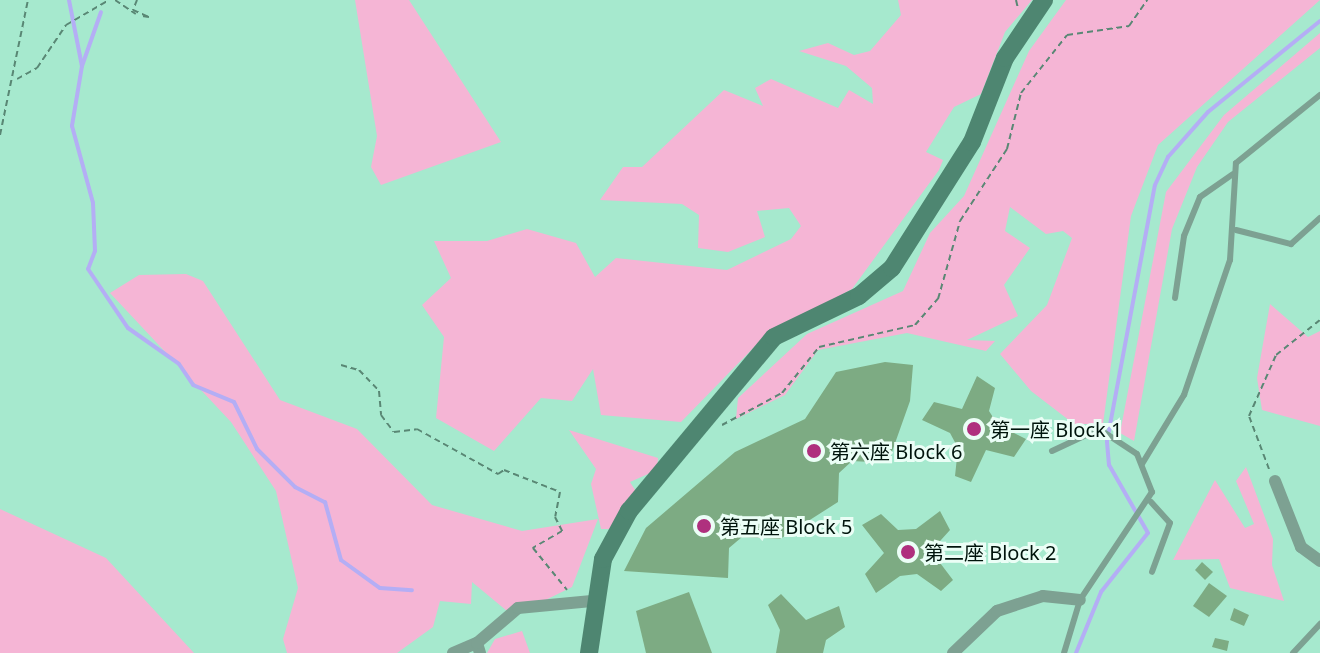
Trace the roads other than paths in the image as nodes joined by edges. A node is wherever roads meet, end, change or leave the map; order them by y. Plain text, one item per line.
1 (1044, 0) edge
2 (1320, 95) edge
3 (1233, 174) junction
4 (1320, 218) edge
5 (1236, 230) junction
6 (1175, 298) dead end
7 (1052, 451) dead end
8 (1142, 464) junction
9 (1275, 481) road end
10 (1151, 502) junction
11 (1320, 561) edge
12 (1152, 572) dead end
13 (1080, 600) junction
14 (592, 601) junction
15 (1320, 624) edge
16 (478, 648) edge
17 (453, 653) edge
18 (589, 653) edge
19 (953, 653) edge
20 (1064, 653) edge
21 (1293, 653) edge

1 - 14 main road
2 - 3 lane
3 - 5 lane
3 - 6 lane
4 - 5 lane
5 - 8 lane
7 - 8 lane
8 - 10 lane
9 - 11 street
10 - 12 lane
10 - 13 lane
13 - 19 street
13 - 20 lane
14 - 16 street
14 - 18 main road
15 - 21 lane
16 - 17 street

